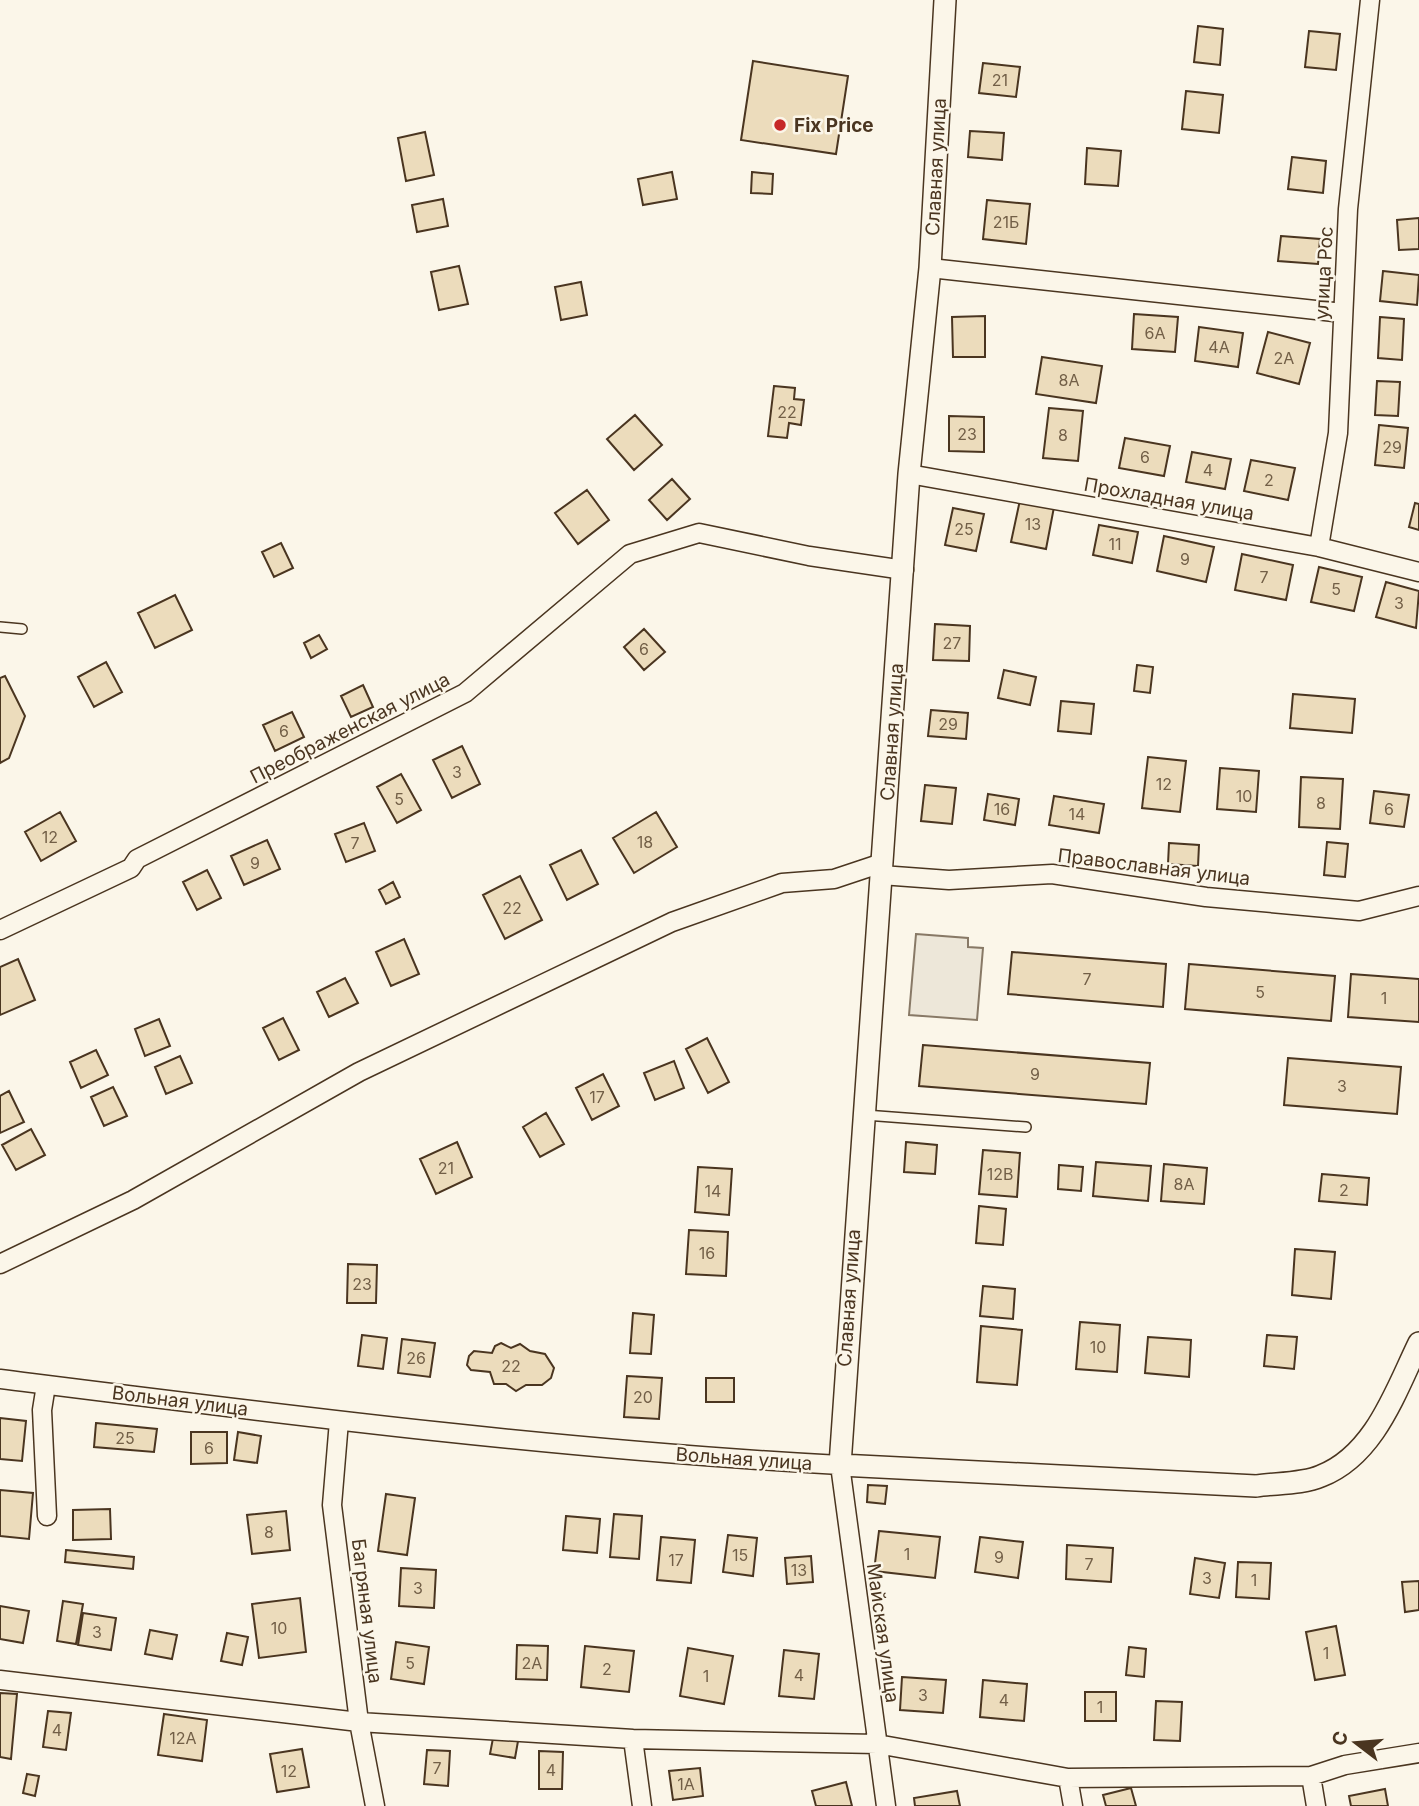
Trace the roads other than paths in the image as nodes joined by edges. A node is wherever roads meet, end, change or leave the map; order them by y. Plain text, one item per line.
1 (945, 0) edge
2 (1370, 0) edge
3 (930, 268) junction
4 (1343, 313) junction
5 (909, 474) junction
6 (1319, 547) junction
7 (904, 569) junction
8 (1419, 572) edge
9 (0, 627) edge
10 (22, 629) dead end
11 (882, 869) junction
12 (1419, 896) edge
13 (0, 930) edge
14 (863, 1114) junction
15 (1026, 1127) dead end
16 (0, 1264) edge
17 (1419, 1343) edge
18 (0, 1379) edge
19 (46, 1385) junction
20 (339, 1421) junction
21 (840, 1465) junction
22 (47, 1516) dead end
23 (0, 1680) edge
24 (359, 1722) junction
25 (633, 1739) junction
26 (877, 1744) junction
27 (1419, 1752) edge
28 (1311, 1776) junction
29 (1069, 1778) junction
30 (375, 1806) edge
31 (642, 1806) edge
32 (886, 1806) edge
33 (1073, 1806) edge
34 (1315, 1806) edge

1 - 3 street, Славная улица
2 - 4 street, улица Рос
3 - 4 street
3 - 5 street, Славная улица
4 - 6 street, улица Рос
5 - 6 street, Прохладная улица
5 - 7 street, Славная улица
6 - 8 street, Прохладная улица
7 - 11 street, Славная улица
7 - 13 street, Преображенская улица
9 - 10 lane
11 - 12 street, Православная улица
11 - 14 street, Славная улица
11 - 16 street
14 - 15 lane
14 - 21 street, Славная улица
17 - 21 street, Вольная улица
18 - 19 street, Вольная улица
19 - 20 street, Вольная улица
19 - 22 street
20 - 21 street, Вольная улица
20 - 24 street, Багряная улица
21 - 26 street, Майская улица
23 - 24 street
24 - 25 street
24 - 30 street, Багряная улица
25 - 26 street
25 - 31 street
26 - 29 street
26 - 32 street, Майская улица
27 - 28 street
28 - 29 street
28 - 34 street
29 - 33 street

